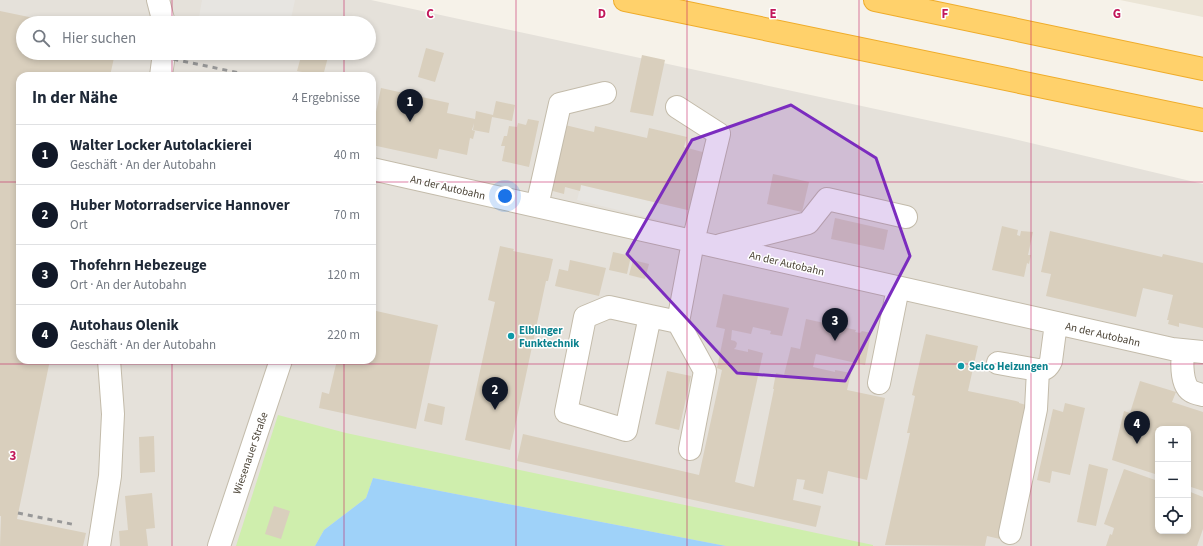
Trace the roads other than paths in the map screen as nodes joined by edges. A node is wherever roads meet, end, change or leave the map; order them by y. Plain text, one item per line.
1 (158, 0) edge
2 (625, 0) edge
3 (875, 0) edge
4 (162, 16) edge
5 (163, 60) edge
6 (1203, 69) edge
7 (162, 72) edge
8 (605, 92) dead end
9 (677, 107) dead end
10 (1203, 120) edge
11 (376, 171) edge
12 (537, 206) junction
13 (906, 217) dead end
14 (693, 242) junction
15 (716, 247) junction
16 (898, 288) junction
17 (650, 316) junction
18 (678, 322) junction
19 (1056, 323) junction
20 (1193, 351) edge
21 (998, 363) dead end
22 (109, 364) edge
23 (280, 364) edge
24 (1038, 370) junction
25 (878, 382) dead end
26 (1203, 395) edge
27 (690, 449) dead end
28 (1010, 533) dead end
29 (99, 546) edge
30 (219, 546) edge

1 - 4 street
2 - 10 highway
3 - 6 highway
5 - 7 street
8 - 12 street
9 - 14 street
11 - 12 street, An der Autobahn
12 - 14 street, An der Autobahn
13 - 15 street
14 - 15 street, An der Autobahn
14 - 18 street
15 - 16 street, An der Autobahn
16 - 19 street, An der Autobahn
16 - 25 street
17 - 17 street
17 - 18 street
18 - 27 street
19 - 20 street, An der Autobahn
19 - 24 street
20 - 26 street
21 - 24 street
22 - 29 street
23 - 30 street, Wiesenauer Straße
24 - 28 street

